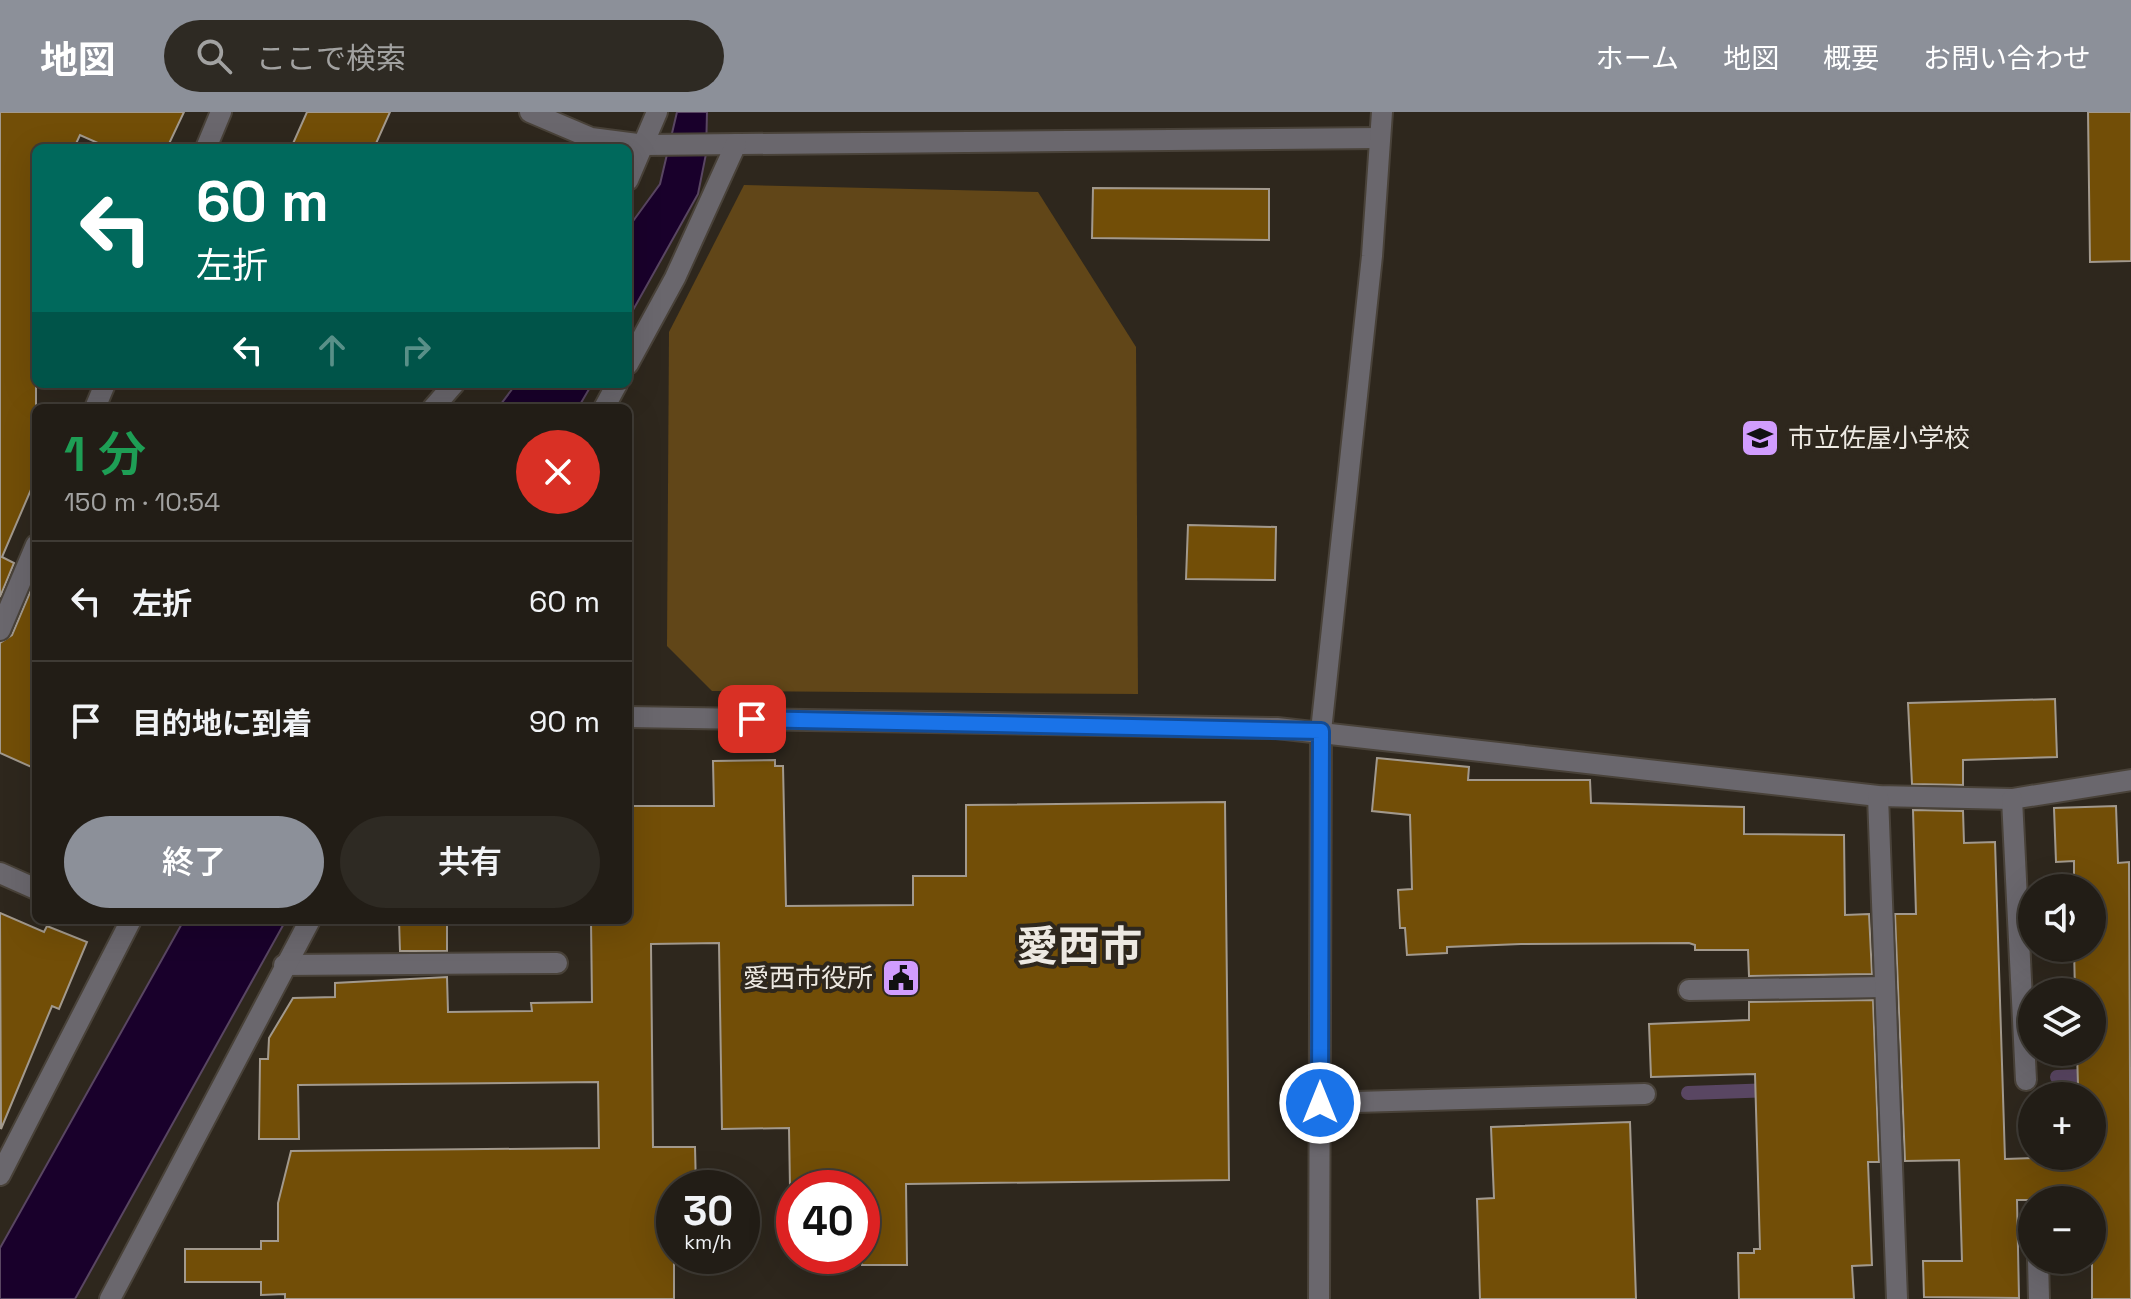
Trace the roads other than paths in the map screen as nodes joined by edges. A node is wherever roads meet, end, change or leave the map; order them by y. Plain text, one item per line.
1 (221, 112) edge
2 (530, 112) edge
3 (657, 112) edge
4 (1382, 112) edge
5 (1380, 138) junction
6 (208, 144) edge
7 (736, 144) junction
8 (645, 145) junction
9 (632, 172) edge
10 (632, 357) edge
11 (450, 388) edge
12 (436, 404) edge
13 (32, 554) edge
14 (0, 630) edge
15 (632, 717) edge
16 (1321, 731) junction
17 (2131, 780) edge
18 (1878, 796) junction
19 (2012, 799) junction
20 (0, 873) edge
21 (32, 887) edge
22 (122, 924) edge
23 (308, 924) edge
24 (557, 963) dead end
25 (284, 965) junction
26 (1885, 987) junction
27 (1689, 990) dead end
28 (2026, 1080) dead end
29 (1645, 1094) dead end
30 (1320, 1103) junction
31 (0, 1175) edge
32 (2038, 1274) edge
33 (110, 1299) edge
34 (1319, 1299) edge
35 (1897, 1299) edge
36 (2039, 1299) edge

1 - 6 street
2 - 8 street
3 - 8 street
4 - 5 street
5 - 7 street
5 - 16 street
7 - 8 street
7 - 10 street
8 - 9 street
11 - 12 street
13 - 14 street
15 - 16 street
16 - 18 street
16 - 30 street
17 - 19 street
18 - 19 street
18 - 26 street
19 - 28 street
20 - 21 street
22 - 31 street
23 - 25 street
24 - 25 street
25 - 33 street
26 - 27 street
26 - 35 street
29 - 30 street
30 - 34 street
32 - 36 street

